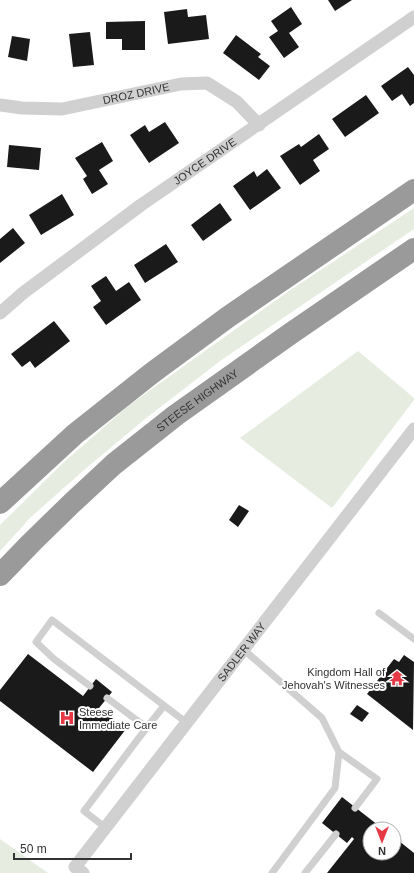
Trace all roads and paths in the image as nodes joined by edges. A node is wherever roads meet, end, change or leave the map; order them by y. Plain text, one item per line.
1 (414, 17) edge
2 (0, 105) edge
3 (259, 125) junction
4 (414, 190) edge
5 (414, 249) edge
6 (0, 313) edge
7 (414, 429) edge
8 (0, 503) edge
9 (0, 575) edge
10 (379, 613) dead end
11 (414, 639) edge
12 (244, 650) junction
13 (90, 686) dead end
14 (107, 698) dead end
15 (164, 706) junction
16 (187, 723) junction
17 (146, 727) junction
18 (339, 752) junction
19 (355, 808) dead end
20 (106, 828) junction
21 (336, 834) dead end
22 (83, 873) edge
23 (272, 873) edge
24 (305, 873) edge

1 - 3 street, JOYCE DRIVE
2 - 3 street, DROZ DRIVE
3 - 6 street, JOYCE DRIVE
4 - 8 highway
5 - 9 highway, STEESE HIGHWAY
7 - 12 street, SADLER WAY
10 - 11 lane
12 - 16 street, SADLER WAY
12 - 18 lane
13 - 15 lane
14 - 17 lane
15 - 16 lane
15 - 17 lane
16 - 20 street, SADLER WAY
17 - 20 lane
18 - 19 lane
18 - 23 lane
20 - 22 street, SADLER WAY
21 - 24 lane

